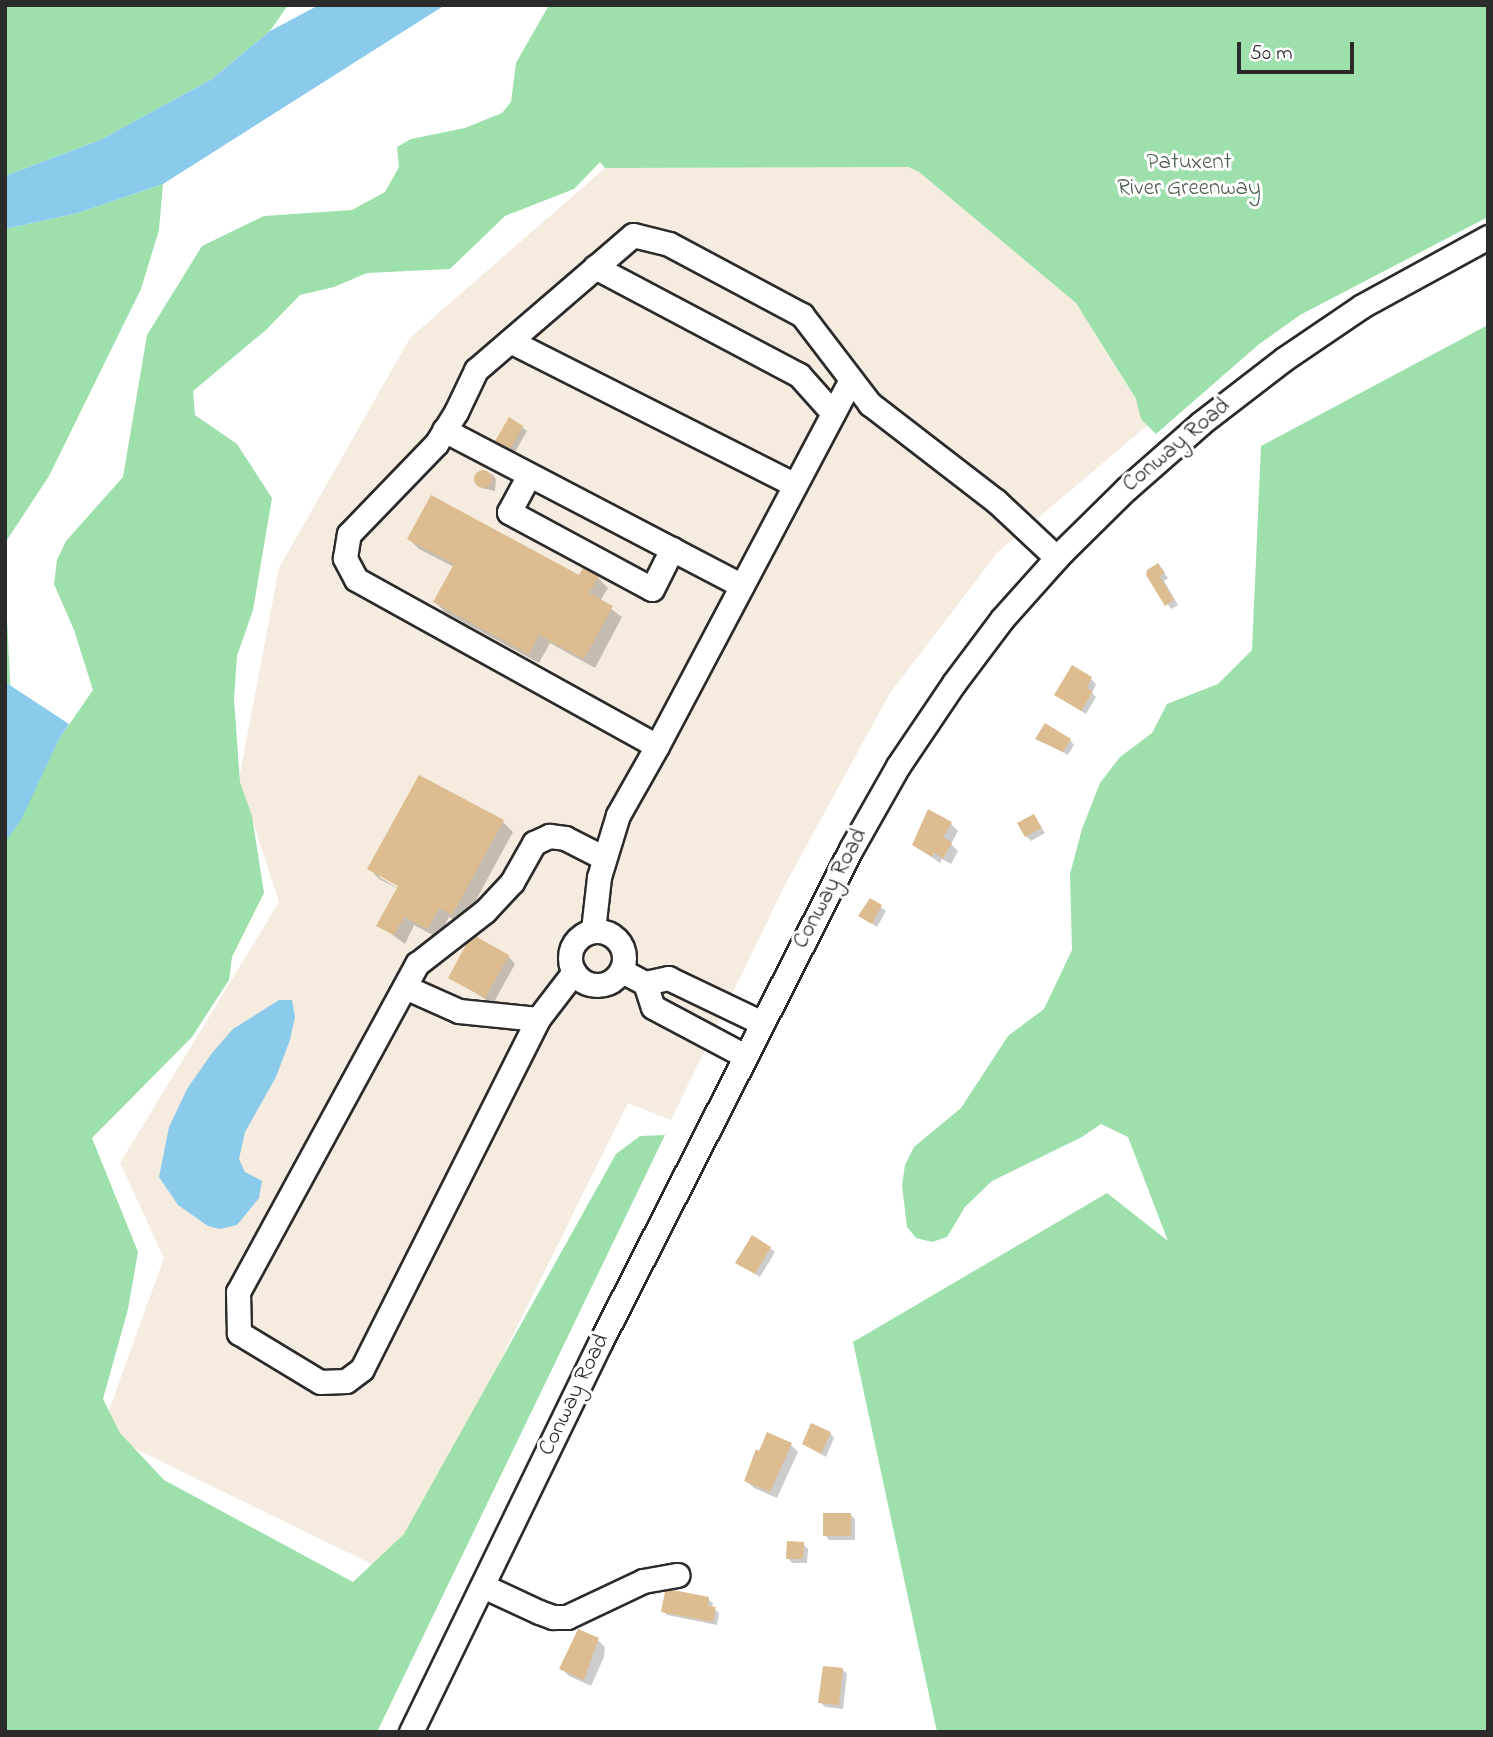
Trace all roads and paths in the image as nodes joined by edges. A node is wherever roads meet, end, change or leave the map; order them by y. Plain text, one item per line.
1 (1488, 237) edge
2 (595, 267) junction
3 (510, 341) junction
4 (851, 380) junction
5 (833, 413) junction
6 (444, 430) junction
7 (529, 475) junction
8 (795, 485) junction
9 (672, 549) junction
10 (1057, 558) junction
11 (742, 586) junction
12 (657, 746) junction
13 (604, 858) junction
14 (593, 930) junction
15 (622, 971) junction
16 (574, 972) junction
17 (645, 983) junction
18 (405, 987) junction
19 (538, 1019) junction
20 (762, 1023) junction
21 (746, 1056) junction
22 (677, 1575) dead end
23 (483, 1586) junction
24 (411, 1732) edge

1 - 10 street, Conway Road
2 - 3 street
2 - 4 street
2 - 5 street
3 - 6 street
3 - 8 street
4 - 5 street
4 - 10 street
5 - 8 street
6 - 7 street
6 - 12 street
7 - 9 street
7 - 9 street
8 - 11 street
9 - 11 street
10 - 20 street, Conway Road
11 - 12 street
12 - 13 street
13 - 14 street
13 - 18 street
14 - 15 street
14 - 16 street
15 - 16 street
15 - 17 street
16 - 19 street
17 - 20 street
17 - 21 street
18 - 19 street
18 - 19 street
20 - 21 street, Conway Road
21 - 23 street, Conway Road
22 - 23 street
23 - 24 street, Conway Road

